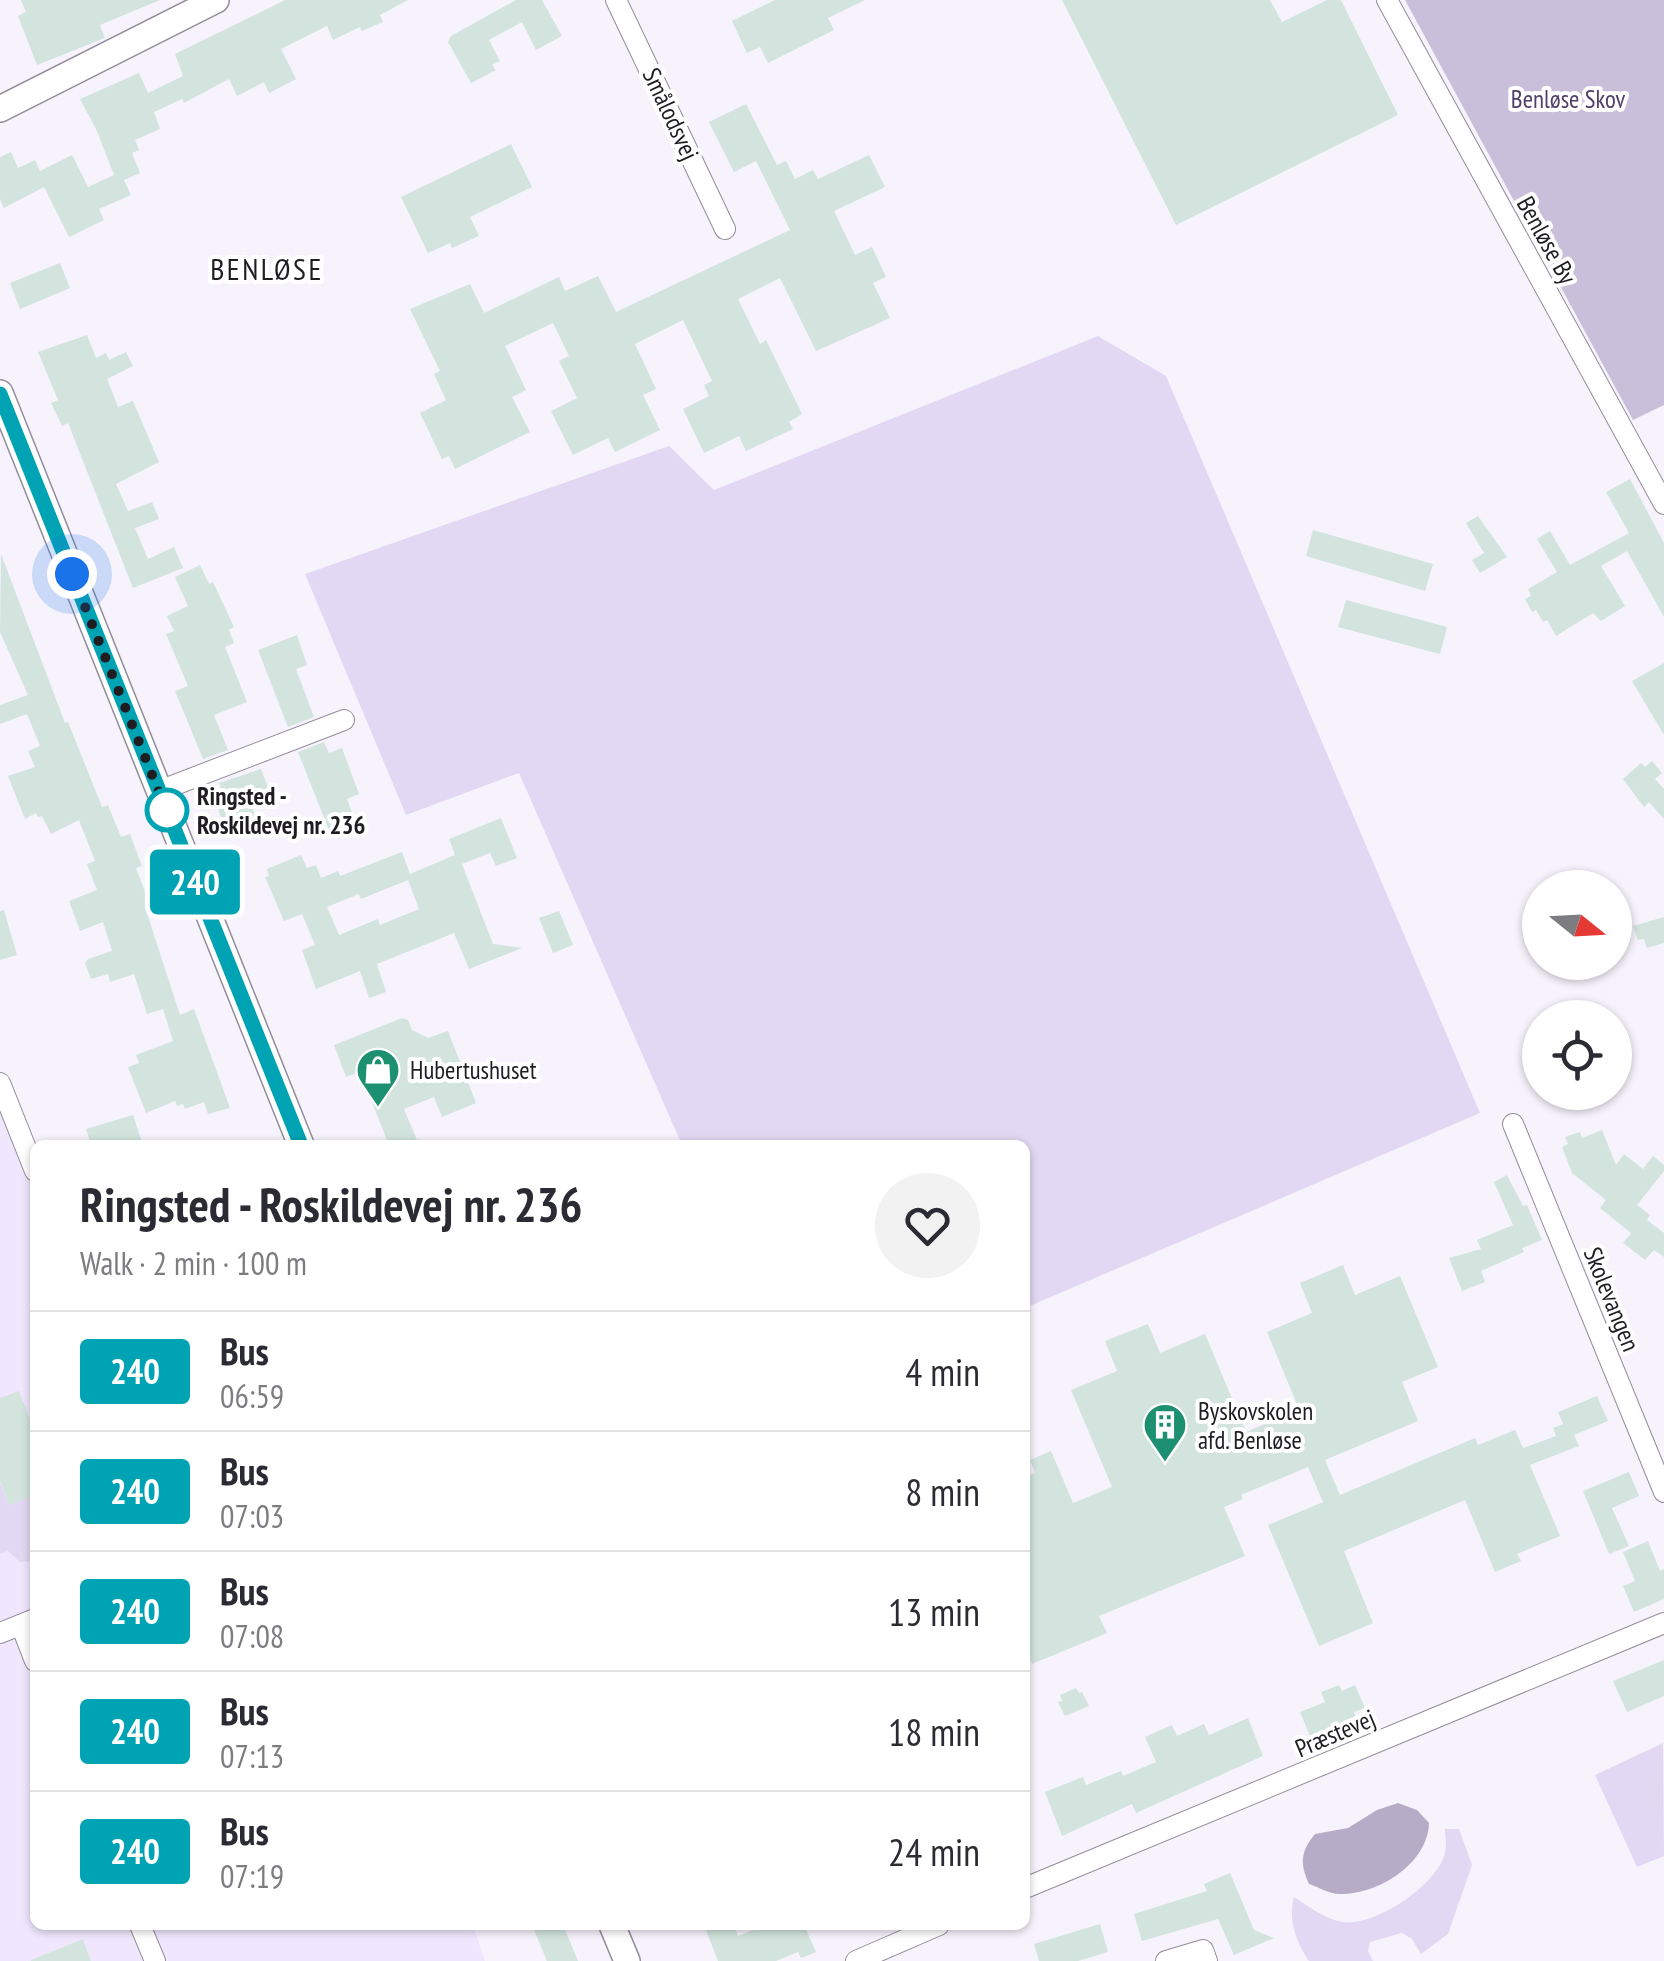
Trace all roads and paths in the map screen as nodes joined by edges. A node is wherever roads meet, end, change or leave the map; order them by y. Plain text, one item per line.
1 (216, 0) edge
2 (616, 0) edge
3 (1387, 0) edge
4 (0, 110) edge
5 (725, 229) dead end
6 (0, 394) edge
7 (1664, 504) edge
8 (344, 720) dead end
9 (159, 790) junction
10 (0, 1083) edge
11 (1513, 1124) dead end
12 (299, 1140) edge
13 (30, 1158) edge
14 (1664, 1492) edge
15 (28, 1622) edge
16 (1664, 1623) edge
17 (0, 1634) edge
18 (1030, 1886) edge
19 (142, 1930) edge
20 (614, 1930) edge
21 (927, 1930) edge
22 (155, 1961) edge
23 (627, 1961) edge
24 (856, 1961) edge
25 (1166, 1961) edge
26 (1207, 1961) edge

1 - 4 street
2 - 5 street, Smålodsvej
3 - 7 street, Benløse By
6 - 9 street
8 - 9 street
9 - 12 street
10 - 13 street
11 - 14 street, Skolevangen
15 - 17 street
16 - 18 street, Præstevej
19 - 22 street
20 - 23 street
21 - 24 street
25 - 26 street

